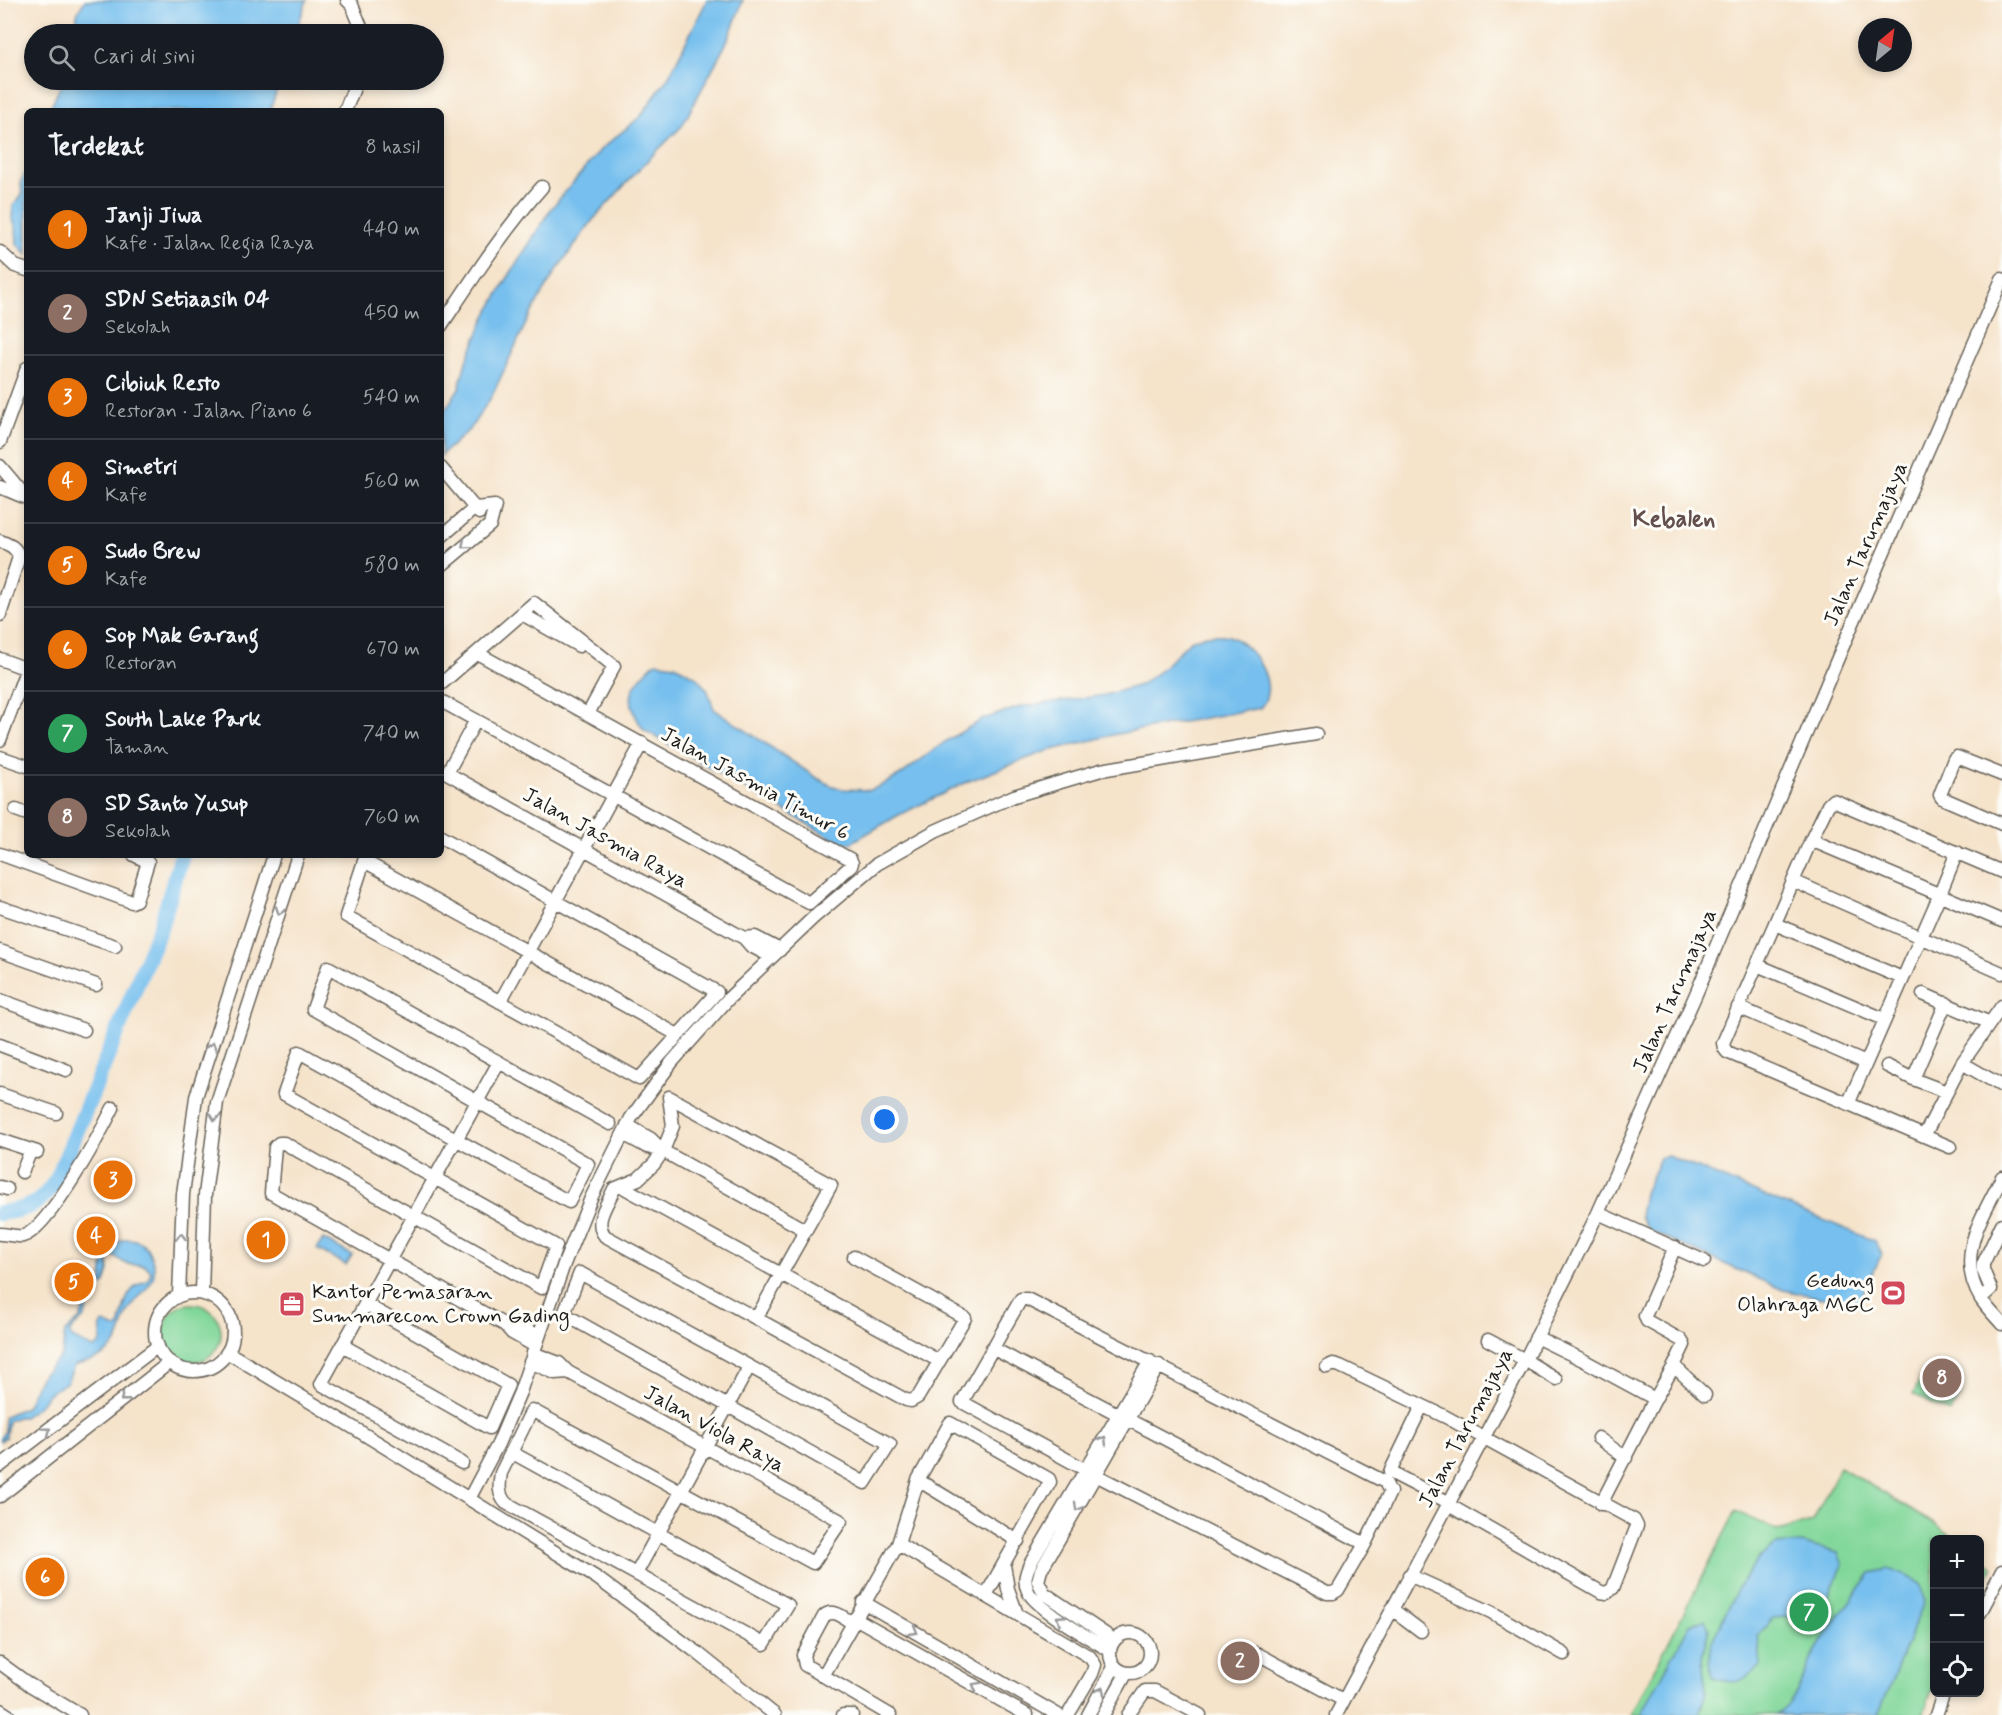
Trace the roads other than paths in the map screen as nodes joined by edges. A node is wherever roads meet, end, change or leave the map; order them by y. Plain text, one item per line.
1 (347, 0) edge
2 (360, 24) edge
3 (353, 90) edge
4 (346, 108) edge
5 (542, 187) dead end
6 (0, 252) edge
7 (24, 269) edge
8 (2002, 279) edge
9 (444, 321) edge
10 (24, 376) edge
11 (0, 442) edge
12 (0, 466) edge
13 (444, 472) edge
14 (0, 487) edge
15 (24, 494) edge
16 (24, 497) edge
17 (475, 508) junction
18 (444, 534) edge
19 (0, 541) edge
20 (444, 563) edge
21 (0, 612) edge
22 (522, 614) junction
23 (477, 653) junction
24 (0, 659) edge
25 (614, 666) junction
26 (24, 668) edge
27 (24, 677) edge
28 (444, 681) edge
29 (444, 703) edge
30 (588, 714) junction
31 (476, 720) junction
32 (1316, 734) dead end
33 (0, 740) edge
34 (642, 743) junction
35 (0, 757) edge
36 (24, 765) edge
37 (2002, 775) edge
38 (613, 795) junction
39 (2002, 824) edge
40 (444, 839) edge
41 (1811, 840) junction
42 (584, 849) junction
43 (1957, 852) junction
44 (0, 854) edge
45 (142, 858) edge
46 (273, 858) edge
47 (297, 858) edge
48 (365, 858) edge
49 (2002, 872) edge
50 (1793, 881) junction
51 (1940, 894) junction
52 (555, 901) junction
53 (0, 907) edge
54 (2002, 921) edge
55 (1775, 924) junction
56 (1920, 938) junction
57 (115, 945) dead end
58 (0, 951) edge
59 (527, 951) junction
60 (776, 954) junction
61 (1757, 965) junction
62 (2002, 973) edge
63 (1902, 978) junction
64 (96, 985) dead end
65 (1923, 994) dead end
66 (0, 1000) edge
67 (500, 1002) junction
68 (1946, 1003) junction
69 (2002, 1006) edge
70 (1738, 1007) junction
71 (1884, 1019) junction
72 (1990, 1023) junction
73 (84, 1030) dead end
74 (678, 1035) junction
75 (0, 1045) edge
76 (499, 1062) junction
77 (1866, 1063) junction
78 (1962, 1063) junction
79 (1887, 1066) dead end
80 (66, 1070) dead end
81 (1913, 1079) junction
82 (2002, 1086) edge
83 (1947, 1092) junction
84 (0, 1094) edge
85 (477, 1101) junction
86 (1848, 1102) junction
87 (112, 1108) dead end
88 (56, 1113) dead end
89 (610, 1124) dead end
90 (625, 1130) junction
91 (1924, 1136) junction
92 (456, 1139) junction
93 (0, 1140) edge
94 (1950, 1147) dead end
95 (663, 1151) junction
96 (22, 1172) dead end
97 (2002, 1177) edge
98 (435, 1178) junction
99 (621, 1186) junction
100 (183, 1194) junction
101 (205, 1195) junction
102 (1604, 1215) junction
103 (414, 1216) junction
104 (2002, 1224) edge
105 (805, 1230) junction
106 (0, 1234) edge
107 (1675, 1247) junction
108 (854, 1257) dead end
109 (389, 1260) junction
110 (1704, 1261) dead end
111 (781, 1274) junction
112 (202, 1293) junction
113 (179, 1296) junction
114 (1981, 1298) junction
115 (365, 1304) junction
116 (757, 1317) junction
117 (2002, 1324) edge
118 (1539, 1338) junction
119 (1488, 1340) dead end
120 (342, 1345) junction
121 (158, 1346) junction
122 (992, 1348) junction
123 (534, 1349) junction
124 (227, 1352) junction
125 (939, 1361) junction
126 (170, 1362) junction
127 (1528, 1362) junction
128 (1155, 1363) junction
129 (1674, 1366) junction
130 (749, 1367) junction
131 (1327, 1367) dead end
132 (1556, 1379) dead end
133 (1705, 1395) dead end
134 (1655, 1399) junction
135 (728, 1406) junction
136 (1422, 1406) junction
137 (1123, 1417) junction
138 (1598, 1438) dead end
139 (1487, 1440) junction
140 (705, 1447) junction
141 (511, 1452) junction
142 (1626, 1458) junction
143 (462, 1464) dead end
144 (0, 1466) edge
145 (1091, 1472) junction
146 (918, 1480) junction
147 (681, 1491) junction
148 (0, 1496) edge
149 (469, 1499) junction
150 (1601, 1504) junction
151 (1450, 1505) junction
152 (658, 1533) junction
153 (1018, 1541) junction
154 (898, 1544) junction
155 (1365, 1544) junction
156 (1004, 1565) junction
157 (2002, 1571) edge
158 (636, 1574) junction
159 (1412, 1576) junction
160 (986, 1595) junction
161 (863, 1602) junction
162 (1984, 1605) edge
163 (1395, 1612) junction
164 (1017, 1614) junction
165 (853, 1620) junction
166 (1421, 1631) dead end
167 (1111, 1645) junction
168 (1256, 1653) dead end
169 (1564, 1654) dead end
170 (0, 1663) edge
171 (1114, 1666) junction
172 (1126, 1674) junction
173 (823, 1676) junction
174 (1942, 1697) edge
175 (1343, 1700) junction
176 (0, 1710) edge
177 (8, 1715) edge
178 (80, 1715) edge
179 (775, 1715) edge
180 (843, 1715) edge
181 (852, 1715) edge
182 (890, 1715) edge
183 (1027, 1715) edge
184 (1058, 1715) edge
185 (1068, 1715) edge
186 (1088, 1715) edge
187 (1104, 1715) edge
188 (1128, 1715) edge
189 (1200, 1715) edge
190 (1336, 1715) edge
191 (1936, 1715) edge

1 - 2 street
3 - 4 street
5 - 9 street
6 - 7 street
8 - 102 street, Jalan Tarumajaya
10 - 11 street
12 - 15 street
13 - 17 street
14 - 16 street
17 - 18 street
17 -> 20 street
19 - 21 street
22 - 23 street
22 - 25 street
22 - 25 street
23 - 28 street
23 - 30 street, Jalan Jasmia Timur 6
24 - 26 street
25 - 30 street
27 - 33 street
29 - 31 street
30 - 34 street, Jalan Jasmia Timur 6
31 - 38 street
31 - 42 street, Jalan Jasmia Raya
32 - 60 street
34 - 38 street
34 - 38 street, Jalan Jasmia Timur 6
35 - 36 street
37 - 39 street
38 - 42 street
40 - 52 street
41 - 43 street
41 - 50 street
41 - 51 street
42 - 52 street
42 - 60 street, Jalan Jasmia Raya
43 - 49 street
43 - 51 street
44 - 45 street
100 -> 46 street
47 -> 101 street
48 - 59 street
48 - 67 street
50 - 55 street
50 - 56 street
51 - 54 street
51 - 56 street
52 - 59 street
52 - 74 street
53 - 57 street
55 - 61 street
55 - 63 street
56 - 62 street
56 - 63 street
58 - 64 street
59 - 67 street
59 - 74 street
60 - 90 street
61 - 70 street
61 - 71 street
63 - 71 street
65 - 68 street
66 - 73 street
67 - 74 street
68 - 72 street
68 - 81 street
69 - 72 street
70 - 77 street
70 - 86 street
71 - 77 street
72 - 78 street
75 - 80 street
76 - 85 street
76 - 85 street
76 - 89 street
77 - 86 street
78 - 82 street
78 - 83 street
79 - 81 street
81 - 83 street
83 - 91 street
84 - 88 street
85 - 92 street
85 - 92 street
86 - 91 street
87 - 106 street
90 - 95 street
90 - 123 street
91 - 94 street
92 - 98 street
92 - 98 street
93 - 96 street
95 - 99 street
95 - 105 street
95 - 105 street
97 - 114 street
98 - 103 street
98 - 103 street
99 - 111 street
99 - 116 street
100 - 101 street
113 -> 100 street
101 - 112 street
102 - 107 street
102 - 118 street, Jalan Tarumajaya
103 - 109 street
103 - 109 street, Jalan Viola Raya
104 - 114 street
105 - 111 street
107 - 110 street
107 - 129 street
108 - 125 street
109 - 115 street
109 - 123 street, Jalan Viola Raya
111 - 116 street
111 - 125 street
112 - 113 street
112 - 124 street
113 - 121 street
114 - 117 street
115 - 120 street
115 - 120 street
116 - 125 street
118 - 127 street, Jalan Tarumajaya
118 - 134 street
119 - 127 street
120 - 143 street
121 - 126 street
144 -> 121 street
122 - 128 street
122 - 137 street
122 - 145 street
123 - 140 street, Jalan Viola Raya
123 - 149 street
124 - 126 street
124 - 149 street
126 -> 148 street
127 - 132 street
127 - 139 street, Jalan Tarumajaya
128 - 137 street
128 - 155 street
129 - 133 street
129 - 134 street
130 - 135 street
130 - 135 street
130 - 135 street
131 - 136 street
134 - 142 street
135 - 140 street
136 - 139 street
136 - 151 street
137 - 145 street
137 - 155 street
138 - 142 street
139 - 150 street
139 - 151 street, Jalan Tarumajaya
140 - 147 street
140 - 147 street, Jalan Viola Raya
141 - 147 street
141 - 152 street
141 - 158 street
142 - 150 street
145 - 155 street
145 - 167 street
146 - 153 street
146 - 153 street
146 - 154 street
147 - 152 street
149 - 179 street
150 - 151 street
151 - 159 street, Jalan Tarumajaya
152 - 158 street
152 - 158 street
153 - 156 street
154 - 160 street
154 - 161 street
156 - 160 street
156 - 164 street
157 - 162 street
159 - 163 street, Jalan Tarumajaya
159 - 169 street
160 - 164 street
161 - 165 street
161 -> 184 street
163 - 166 street
163 - 175 street, Jalan Tarumajaya
164 - 185 street
165 - 173 street
165 - 173 street
183 -> 165 street
167 - 171 street
167 - 172 street
168 - 175 street
170 - 178 street
171 - 172 street
186 -> 171 street
172 - 187 street
173 - 182 street
174 - 191 street
175 - 190 street, Jalan Tarumajaya
176 - 177 street
180 - 181 street
188 - 189 street

